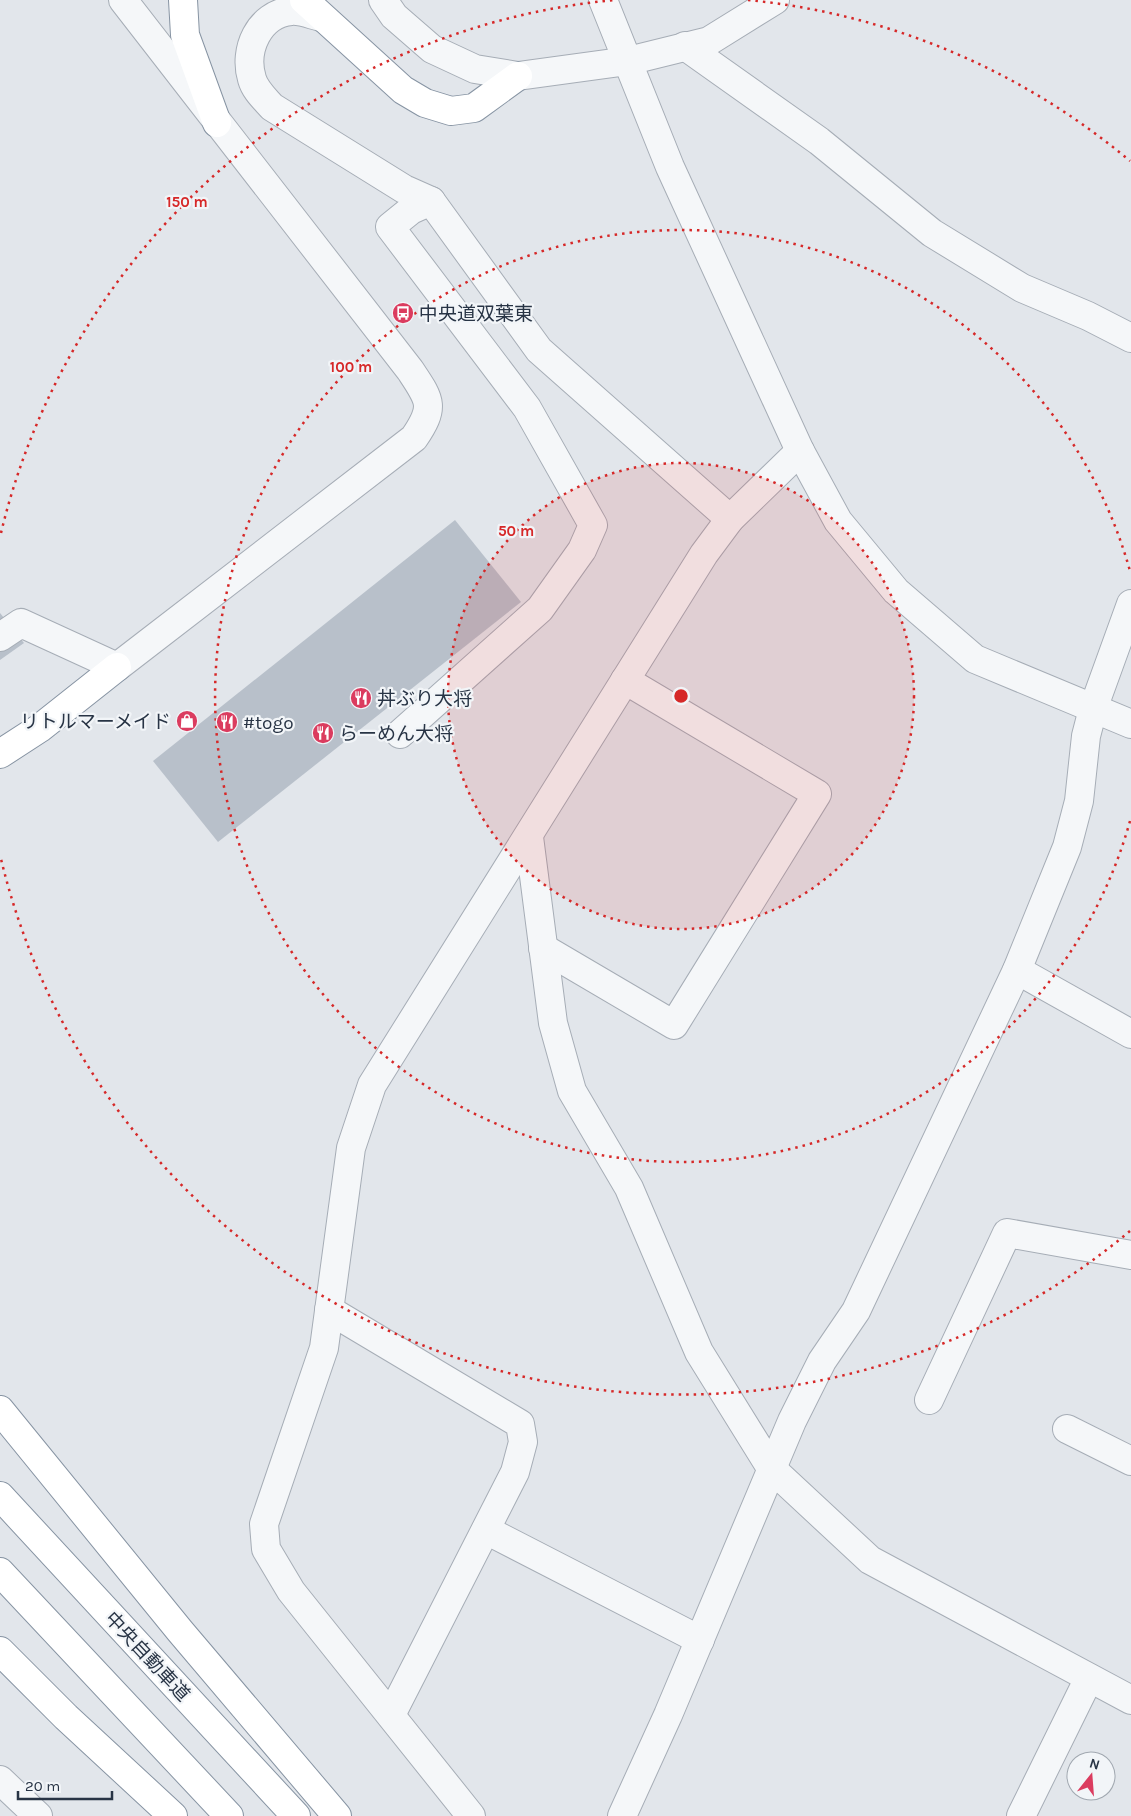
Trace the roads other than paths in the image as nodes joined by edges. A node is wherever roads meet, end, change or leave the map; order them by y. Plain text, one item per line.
1 (123, 0) edge
2 (183, 0) edge
3 (383, 0) edge
4 (603, 0) edge
5 (775, 0) edge
6 (312, 9) edge
7 (685, 46) junction
8 (628, 61) junction
9 (518, 76) junction
10 (217, 123) junction
11 (431, 201) junction
12 (1131, 338) edge
13 (800, 451) junction
14 (730, 519) junction
15 (1131, 604) edge
16 (0, 637) edge
17 (117, 667) junction
18 (626, 680) junction
19 (1093, 709) junction
20 (1131, 724) edge
21 (400, 734) dead end
22 (0, 754) edge
23 (529, 837) junction
24 (543, 948) junction
25 (1016, 970) junction
26 (1131, 1034) edge
27 (1131, 1255) edge
28 (329, 1310) junction
29 (929, 1400) dead end
30 (0, 1410) edge
31 (1067, 1429) dead end
32 (1131, 1460) edge
33 (771, 1468) junction
34 (0, 1496) edge
35 (486, 1530) junction
36 (0, 1572) edge
37 (700, 1640) junction
38 (0, 1651) edge
39 (1089, 1678) junction
40 (1131, 1700) edge
41 (391, 1715) junction
42 (0, 1780) edge
43 (38, 1816) edge
44 (173, 1816) edge
45 (229, 1816) edge
46 (296, 1816) edge
47 (337, 1816) edge
48 (471, 1816) edge
49 (622, 1816) edge
50 (1021, 1816) edge

1 - 10 street
2 - 10 highway
3 - 9 street
4 - 8 street
5 - 7 street
6 - 9 highway
6 - 11 street
7 - 8 street
7 - 12 street
8 - 9 street
8 - 13 street
10 - 17 street
11 - 14 street
11 - 21 street
13 - 14 street
13 - 19 street
14 - 18 street
15 - 19 street
16 - 17 street
17 - 22 highway
18 - 23 street
18 - 24 street
19 - 20 street
19 - 25 street
23 - 24 street
23 - 28 street
24 - 33 street
25 - 26 street
25 - 33 street
27 - 29 street
28 - 35 street
28 - 41 street
30 - 47 highway
31 - 32 street
33 - 37 street
33 - 39 street
34 - 46 highway, 中央自動車道
35 - 37 street
35 - 41 street
36 - 45 highway
37 - 49 street
38 - 44 highway
39 - 40 street
39 - 50 street
41 - 48 street
42 - 43 street

